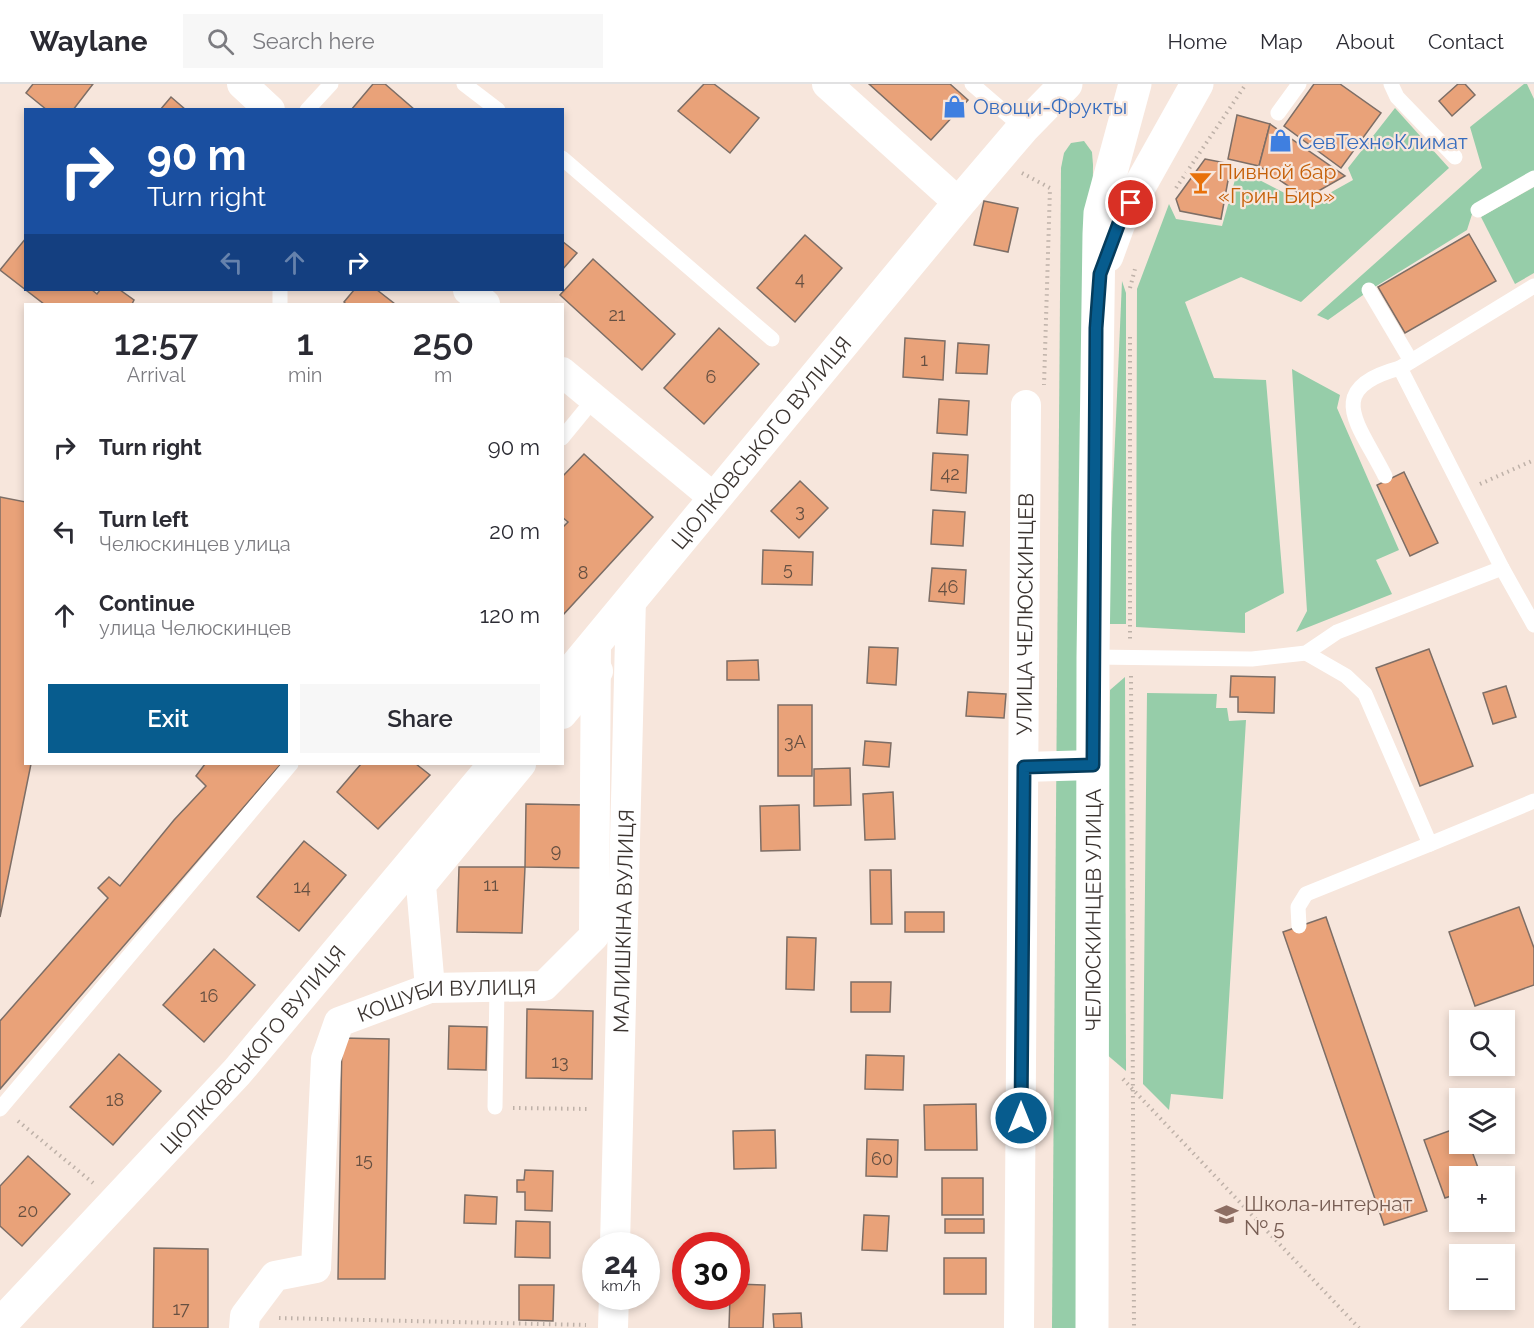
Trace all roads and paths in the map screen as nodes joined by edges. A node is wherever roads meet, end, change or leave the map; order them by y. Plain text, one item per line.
1 (242, 84) edge
2 (331, 84) edge
3 (465, 84) edge
4 (827, 84) edge
5 (972, 84) edge
6 (1065, 84) edge
7 (1135, 84) edge
8 (1197, 84) edge
9 (1245, 84) edge
10 (1299, 84) edge
11 (1391, 84) edge
12 (268, 108) edge
13 (309, 108) edge
14 (495, 108) edge
15 (1278, 113) dead end
16 (1023, 128) junction
17 (1455, 157) dead end
18 (564, 160) edge
19 (1015, 170) dead end
20 (1534, 178) edge
21 (1169, 198) dead end
22 (959, 203) junction
23 (1478, 210) dead end
24 (1136, 267) dead end
25 (1100, 274) junction
26 (1534, 286) edge
27 (1370, 290) dead end
28 (469, 291) edge
29 (1130, 300) dead end
30 (484, 303) edge
31 (1130, 336) dead end
32 (771, 339) dead end
33 (1406, 364) junction
34 (564, 374) edge
35 (594, 399) junction
36 (1026, 405) joint
37 (564, 436) edge
38 (1534, 460) edge
39 (1385, 476) dead end
40 (1463, 492) junction
41 (709, 494) junction
42 (1502, 568) junction
43 (631, 598) junction
44 (1534, 626) edge
45 (1306, 653) junction
46 (597, 657) junction
47 (1093, 657) junction
48 (1130, 657) junction
49 (564, 681) edge
50 (564, 711) edge
51 (290, 765) edge
52 (494, 765) edge
53 (520, 765) edge
54 (1093, 765) junction
55 (1024, 767) junction
56 (1534, 801) edge
57 (1430, 844) junction
58 (1299, 926) dead end
59 (496, 987) junction
60 (430, 988) junction
61 (1091, 1046) junction
62 (1133, 1089) junction
63 (495, 1107) joint
64 (1, 1108) edge
65 (619, 1109) junction
66 (103, 1191) dead end
67 (615, 1232) edge
68 (614, 1310) edge
69 (245, 1322) edge
70 (0, 1325) edge
71 (613, 1327) edge
72 (1019, 1328) edge
73 (1092, 1328) edge
74 (1134, 1328) edge
75 (1359, 1328) edge

1 - 12 street
2 - 13 lane
3 - 14 lane
4 - 22 street
5 - 16 lane
6 - 16 main road, ЦІОЛКОВСЬКОГО ВУЛИЦЯ
7 - 25 main road
8 - 25 main road
9 - 21 path
10 - 15 lane
11 - 17 lane
16 - 22 main road, ЦІОЛКОВСЬКОГО ВУЛИЦЯ
18 - 32 lane
19 - 36 path
20 - 23 lane
22 - 41 main road, ЦІОЛКОВСЬКОГО ВУЛИЦЯ
24 - 29 path
25 - 47 main road, ЧЕЛЮСКИНЦЕВ УЛИЦА
26 - 33 lane
27 - 33 lane
28 - 30 street
31 - 48 path
33 - 39 lane
33 - 40 lane
34 - 35 street
35 - 37 lane
35 - 41 street
36 - 55 street, УЛИЦА ЧЕЛЮСКИНЦЕВ
38 - 40 path
40 - 42 lane
41 - 43 main road, ЦІОЛКОВСЬКОГО ВУЛИЦЯ
42 - 44 lane
42 - 45 lane
43 - 46 main road, ЦІОЛКОВСЬКОГО ВУЛИЦЯ
43 - 65 street, МАЛИШКІНА ВУЛИЦЯ
45 - 48 lane
45 - 57 lane
46 - 49 main road, ЦІОЛКОВСЬКОГО ВУЛИЦЯ
46 - 50 street
46 - 59 street, КОШУБИ ВУЛИЦЯ
47 - 48 lane
47 - 54 main road, ЧЕЛЮСКИНЦЕВ УЛИЦА
48 - 62 path
51 - 64 lane
52 - 70 main road, ЦІОЛКОВСЬКОГО ВУЛИЦЯ
53 - 60 street
54 - 55 street
54 - 61 main road, ЧЕЛЮСКИНЦЕВ УЛИЦА
55 - 72 street, УЛИЦА ЧЕЛЮСКИНЦЕВ
56 - 57 lane
57 - 58 lane
59 - 60 street, КОШУБИ ВУЛИЦЯ
59 - 63 lane
60 - 69 street, КОШУБИ ВУЛИЦЯ
61 - 62 path
61 - 73 main road, ЧЕЛЮСКИНЦЕВ УЛИЦА
62 - 74 path
62 - 75 path
63 - 65 path
64 - 66 path
65 - 67 street, МАЛИШКІНА ВУЛИЦЯ
68 - 71 street
69 - 71 path

